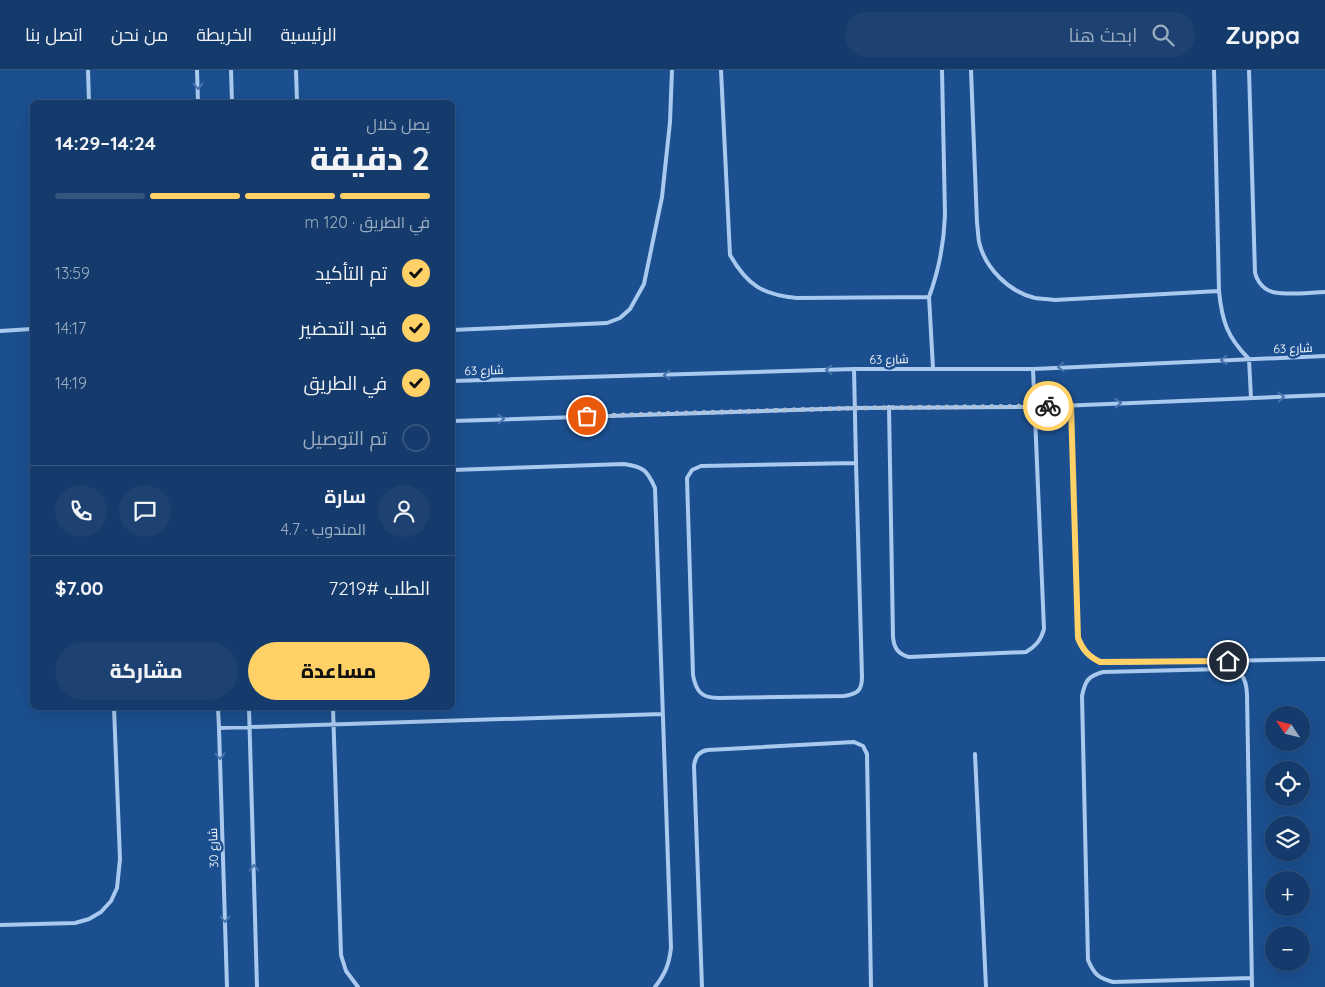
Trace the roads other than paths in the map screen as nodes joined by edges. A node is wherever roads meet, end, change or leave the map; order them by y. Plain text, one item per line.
1 (88, 70) edge
2 (197, 70) edge
3 (231, 70) edge
4 (296, 70) edge
5 (672, 70) edge
6 (721, 70) edge
7 (942, 70) edge
8 (971, 70) edge
9 (1214, 70) edge
10 (1249, 70) edge
11 (89, 100) edge
12 (198, 100) edge
13 (232, 100) edge
14 (297, 100) edge
15 (1219, 291) junction
16 (1325, 292) edge
17 (929, 297) junction
18 (30, 329) edge
19 (455, 330) edge
20 (0, 331) edge
21 (1325, 356) edge
22 (1249, 359) junction
23 (933, 368) junction
24 (854, 369) junction
25 (1033, 369) junction
26 (455, 381) edge
27 (1325, 395) edge
28 (1251, 398) junction
29 (1071, 405) junction
30 (889, 407) junction
31 (1035, 407) junction
32 (855, 408) junction
33 (455, 421) edge
34 (856, 463) junction
35 (455, 470) edge
36 (1325, 659) edge
37 (114, 710) edge
38 (218, 710) edge
39 (249, 710) edge
40 (333, 710) edge
41 (663, 714) junction
42 (334, 724) junction
43 (250, 726) junction
44 (219, 728) junction
45 (976, 754) dead end
46 (0, 925) edge
47 (1252, 978) junction
48 (227, 987) edge
49 (257, 987) edge
50 (358, 987) edge
51 (656, 987) edge
52 (702, 987) edge
53 (871, 987) edge
54 (986, 987) edge
55 (1252, 987) edge

1 - 11 lane
2 -> 12 lane
3 - 13 lane
4 - 14 lane
5 - 19 lane
6 - 17 lane
7 - 17 lane
8 - 15 lane
9 - 15 lane
10 - 16 lane
15 - 22 lane
17 - 23 lane
18 - 20 lane
21 - 22 lane, شارع 63
22 -> 25 lane, شارع 63
22 - 28 lane
23 - 24 lane, شارع 63
23 - 25 lane, شارع 63
24 -> 26 lane, شارع 63
24 - 32 lane
25 - 31 lane
28 -> 27 lane
29 -> 28 lane
29 - 31 lane
29 - 36 lane
30 - 31 lane
30 - 31 lane
30 - 32 lane
33 -> 32 lane
32 - 34 lane
34 - 34 lane
35 - 41 lane
37 - 46 lane
38 - 44 lane, شارع 30
39 - 43 lane
40 - 42 lane
41 - 42 lane
41 - 51 lane
42 - 43 lane
42 - 50 lane
43 - 44 lane
49 -> 43 lane
44 -> 48 lane, شارع 30
45 - 54 lane
47 - 47 lane
47 - 55 lane
52 - 53 lane

